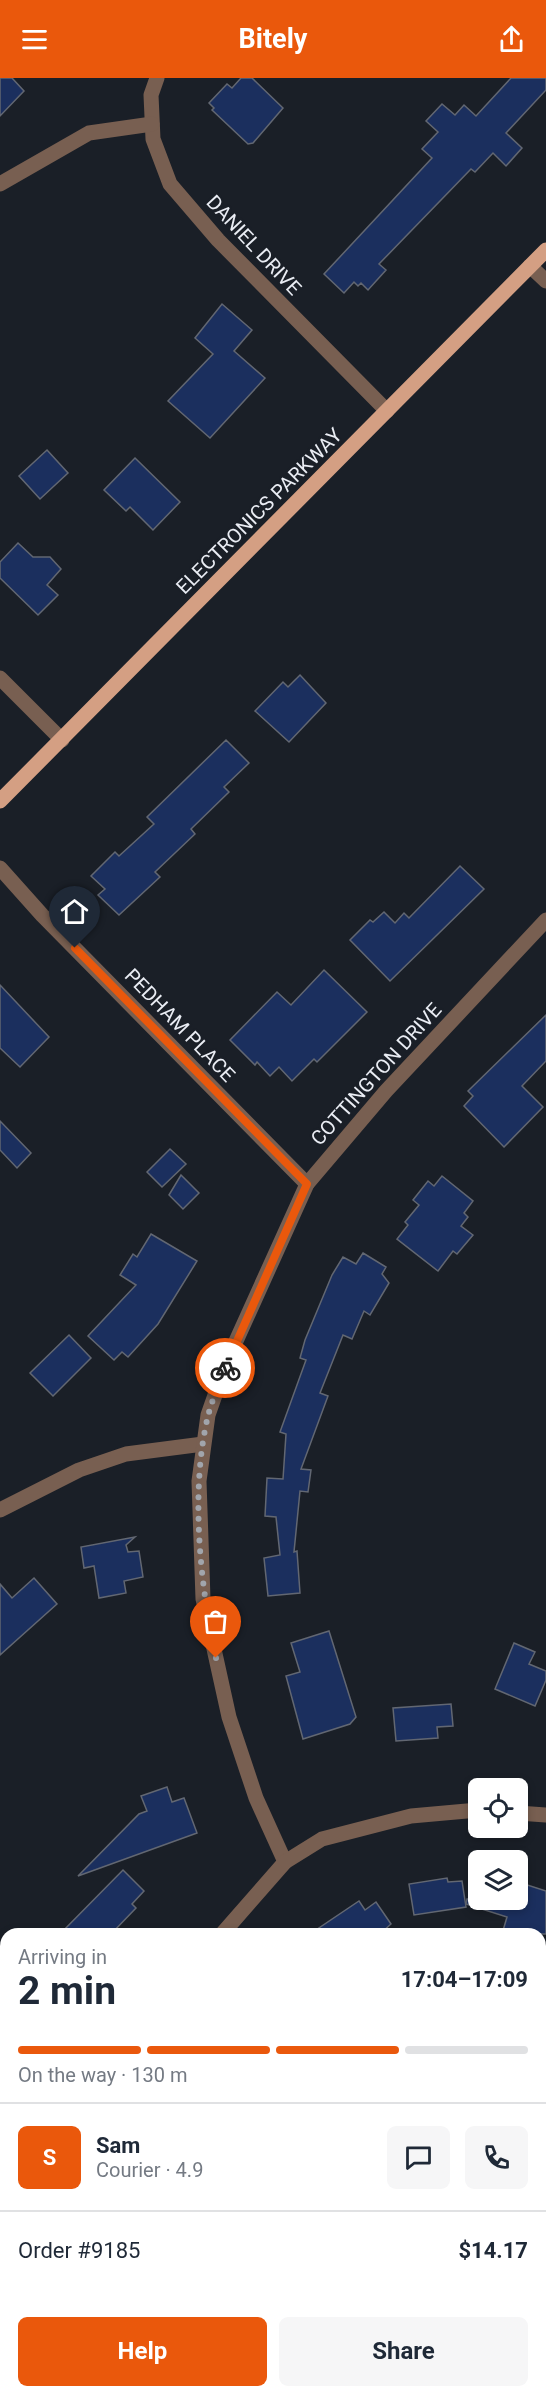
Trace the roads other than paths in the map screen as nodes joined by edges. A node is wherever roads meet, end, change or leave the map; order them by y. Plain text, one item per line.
1 (157, 78) edge
2 (152, 123) junction
3 (0, 183) edge
4 (546, 250) edge
5 (530, 266) junction
6 (546, 281) edge
7 (387, 411) junction
8 (0, 678) edge
9 (62, 740) junction
10 (0, 801) edge
11 (0, 868) edge
12 (546, 920) edge
13 (307, 1184) junction
14 (203, 1444) junction
15 (0, 1510) edge
16 (468, 1811) edge
17 (528, 1814) edge
18 (546, 1815) edge
19 (285, 1862) junction
20 (227, 1928) edge

1 - 2 street, DANIEL DRIVE
2 - 3 street
2 - 7 street, DANIEL DRIVE
4 - 5 main road, ELECTRONICS PARKWAY
5 - 6 street
5 - 7 main road, ELECTRONICS PARKWAY
7 - 9 main road, ELECTRONICS PARKWAY
8 - 9 street
9 - 10 main road, ELECTRONICS PARKWAY
11 - 13 street, PEDHAM PLACE
12 - 13 street, COTTINGTON DRIVE
13 - 14 street, COTTINGTON DRIVE
14 - 15 street
14 - 19 street, COTTINGTON DRIVE
16 - 19 street
17 - 18 street
19 - 20 street

